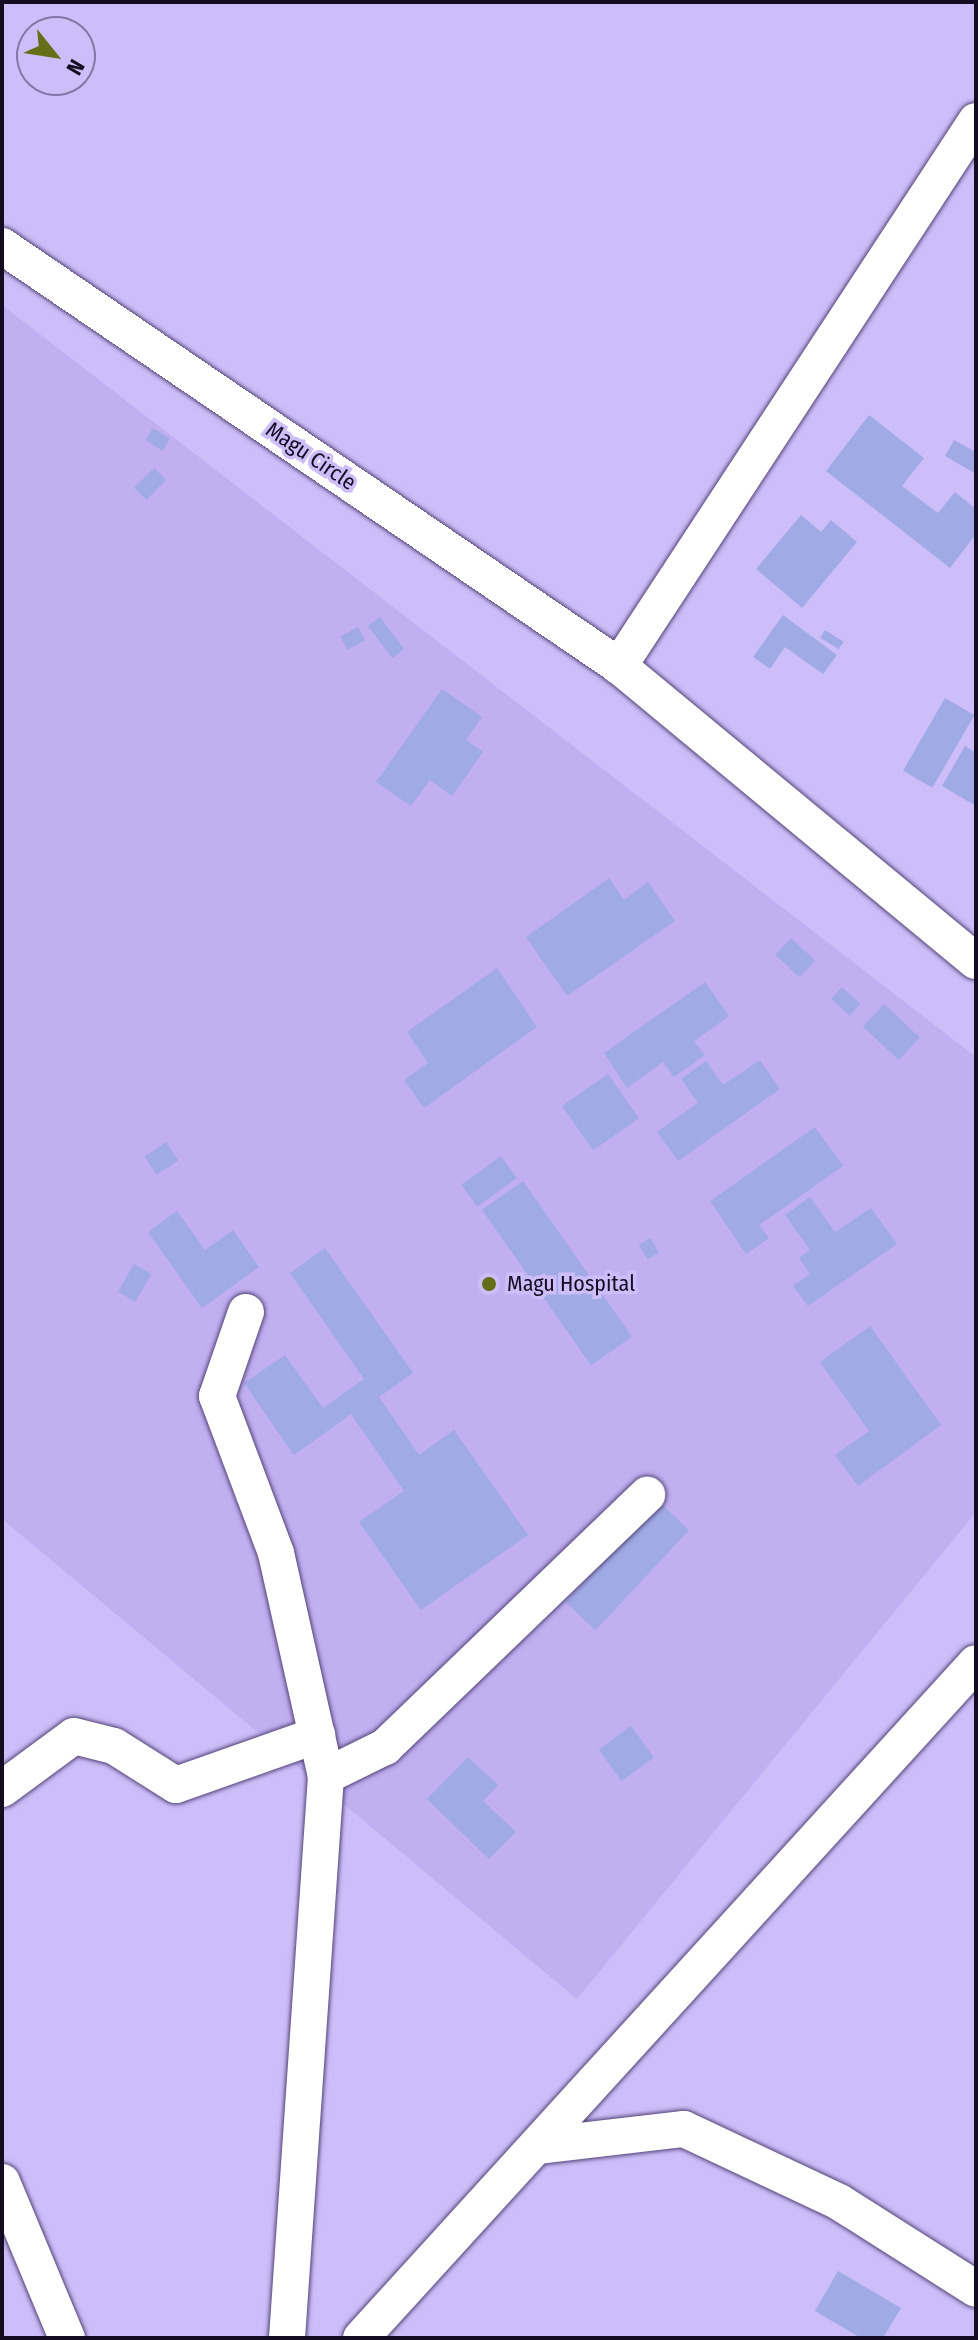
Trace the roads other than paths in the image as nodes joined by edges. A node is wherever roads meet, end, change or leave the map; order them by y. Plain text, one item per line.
1 (976, 121) edge
2 (2, 246) edge
3 (619, 666) junction
4 (976, 961) edge
5 (246, 1312) dead end
6 (647, 1495) dead end
7 (976, 1663) edge
8 (317, 1735) junction
9 (326, 1776) junction
10 (2, 1789) edge
11 (537, 2146) junction
12 (2, 2182) edge
13 (976, 2289) edge
14 (67, 2338) edge
15 (287, 2338) edge
16 (361, 2338) edge

1 - 3 street
2 - 3 street, Magu Circle
3 - 4 street, Magu Circle
5 - 8 street
6 - 9 street
7 - 11 street
8 - 9 street
8 - 10 street
9 - 15 street
11 - 13 street
11 - 16 street
12 - 14 street

